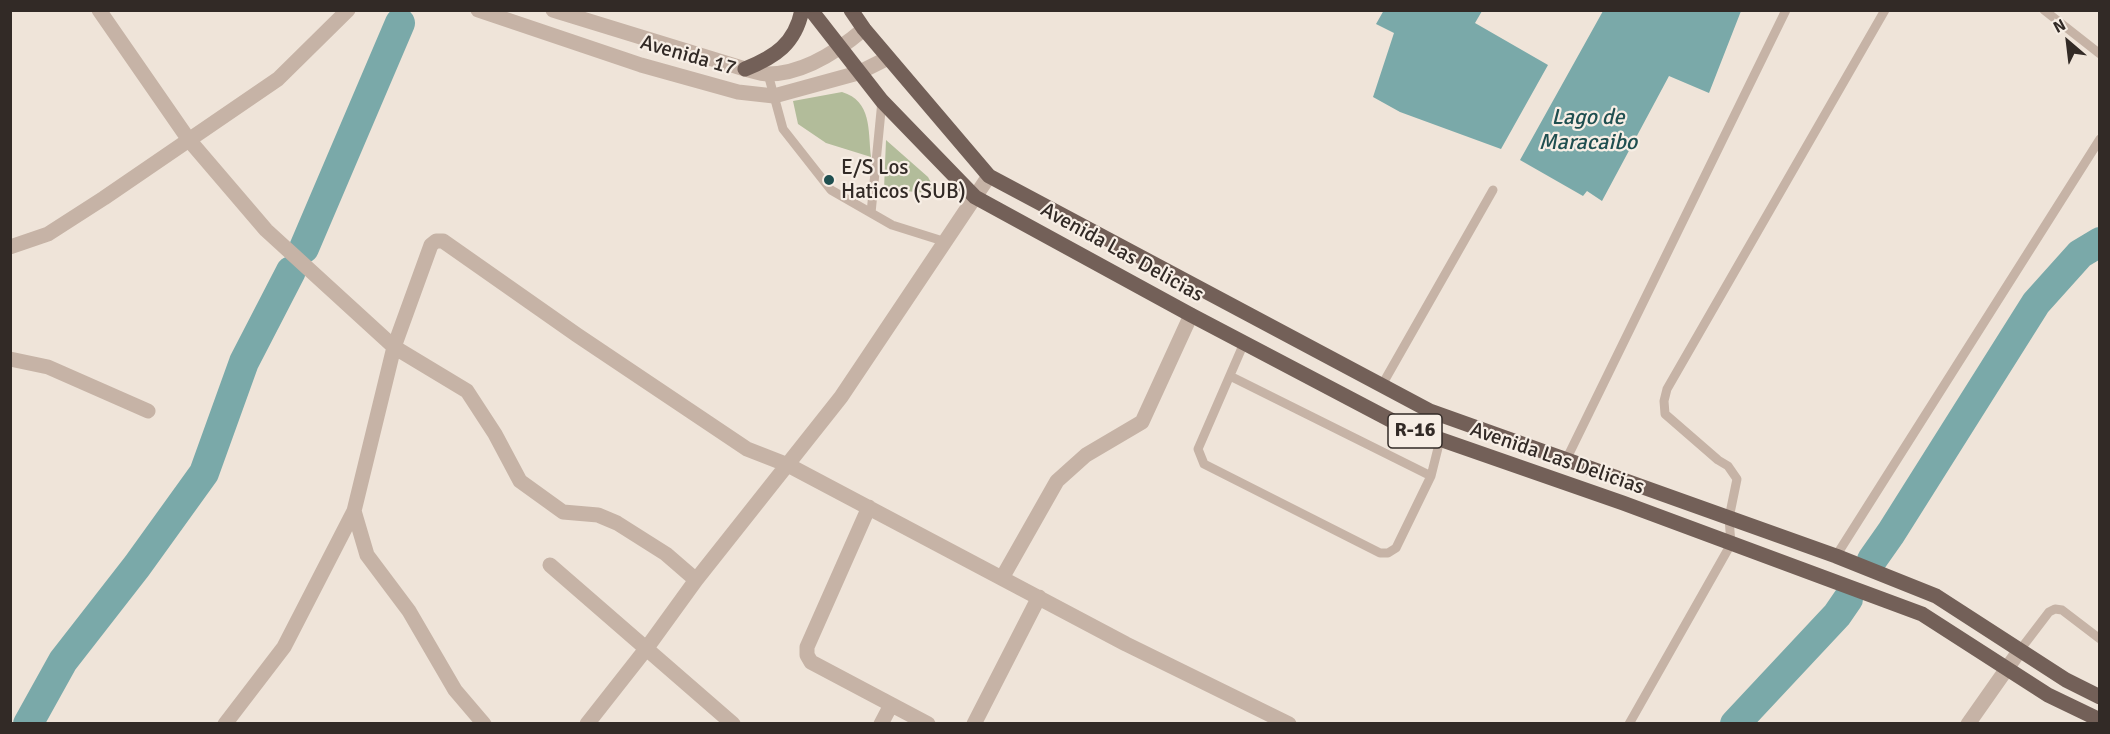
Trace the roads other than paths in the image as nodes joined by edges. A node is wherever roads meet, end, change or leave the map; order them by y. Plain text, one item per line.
1 (99, 10) edge
2 (348, 10) edge
3 (478, 10) edge
4 (553, 10) edge
5 (802, 10) edge
6 (811, 10) edge
7 (851, 10) edge
8 (1786, 10) edge
9 (1885, 10) edge
10 (2044, 10) edge
11 (864, 29) junction
12 (840, 49) junction
13 (2100, 54) edge
14 (888, 58) junction
15 (745, 69) junction
16 (858, 73) junction
17 (768, 74) junction
18 (774, 96) junction
19 (882, 101) junction
20 (2100, 139) edge
21 (189, 140) junction
22 (990, 176) junction
23 (1493, 190) dead end
24 (975, 197) junction
25 (871, 213) junction
26 (946, 242) junction
27 (10, 247) edge
28 (1181, 278) junction
29 (1167, 302) junction
30 (1191, 315) junction
31 (1244, 343) junction
32 (394, 347) junction
33 (10, 358) edge
34 (1230, 376) junction
35 (1382, 386) junction
36 (148, 411) dead end
37 (1440, 440) junction
38 (1566, 460) junction
39 (788, 465) junction
40 (1431, 476) junction
41 (870, 507) junction
42 (354, 511) junction
43 (1730, 518) junction
44 (1731, 544) junction
45 (1836, 556) junction
46 (550, 565) dead end
47 (1002, 578) junction
48 (696, 580) junction
49 (1039, 597) junction
50 (2100, 639) edge
51 (646, 649) junction
52 (2020, 650) junction
53 (2006, 668) junction
54 (2100, 697) edge
55 (891, 705) junction
56 (2100, 720) edge
57 (1280, 722) edge
58 (225, 723) edge
59 (484, 723) edge
60 (587, 723) edge
61 (733, 723) edge
62 (881, 723) edge
63 (928, 723) edge
64 (974, 723) edge
65 (1629, 723) edge
66 (1968, 723) edge

1 - 21 street
2 - 21 street
3 - 18 street, Avenida 17
4 - 15 street, Avenida 17
5 - 15 main road
6 - 12 main road, Avenida Las Delicias / R-16
7 - 11 main road, Avenida Las Delicias / R-16
8 - 38 lane
9 - 43 lane
10 - 13 lane
11 - 12 street, Avenida 17
11 - 14 main road, Avenida Las Delicias / R-16
12 - 16 main road, Avenida Las Delicias / R-16
12 - 17 street, Avenida 17
14 - 16 street, Avenida 17
14 - 22 main road, Avenida Las Delicias / R-16
15 - 17 street, Avenida 17
16 - 18 street, Avenida 17
16 - 19 main road, Avenida Las Delicias / R-16
17 - 18 lane
18 - 25 lane
19 - 24 main road, Avenida Las Delicias / R-16
19 - 25 lane
20 - 45 lane
21 - 27 street
21 - 32 street
22 - 24 street
22 - 28 main road, Avenida Las Delicias / R-16
23 - 35 lane
24 - 26 street
24 - 29 main road, Avenida Las Delicias / R-16
25 - 26 lane
26 - 39 street
28 - 29 main road
28 - 35 main road, Avenida Las Delicias / R-16
29 - 30 main road, Avenida Las Delicias / R-16
30 - 31 main road, Avenida Las Delicias / R-16
30 - 47 street
31 - 34 lane
31 - 37 main road, Avenida Las Delicias / R-16
32 - 39 street
32 - 42 street
32 - 48 street
33 - 36 street
34 - 40 lane
34 - 40 lane
35 - 38 main road, Avenida Las Delicias / R-16
37 - 40 lane
37 - 44 main road, Avenida Las Delicias / R-16
38 - 43 main road, Avenida Las Delicias / R-16
39 - 41 street
39 - 48 street
41 - 47 street
41 - 55 street
42 - 58 street
42 - 59 street
43 - 44 lane
43 - 45 main road, Avenida Las Delicias / R-16
44 - 53 main road, Avenida Las Delicias / R-16
44 - 65 lane
45 - 52 main road, Avenida Las Delicias / R-16
46 - 51 street
47 - 49 street
48 - 51 street
49 - 57 street
49 - 64 street
50 - 52 lane
51 - 60 street
51 - 61 street
52 - 53 street
52 - 54 main road, Avenida Las Delicias / R-16
53 - 56 main road, Avenida Las Delicias / R-16
53 - 66 street
55 - 62 street
55 - 63 street

